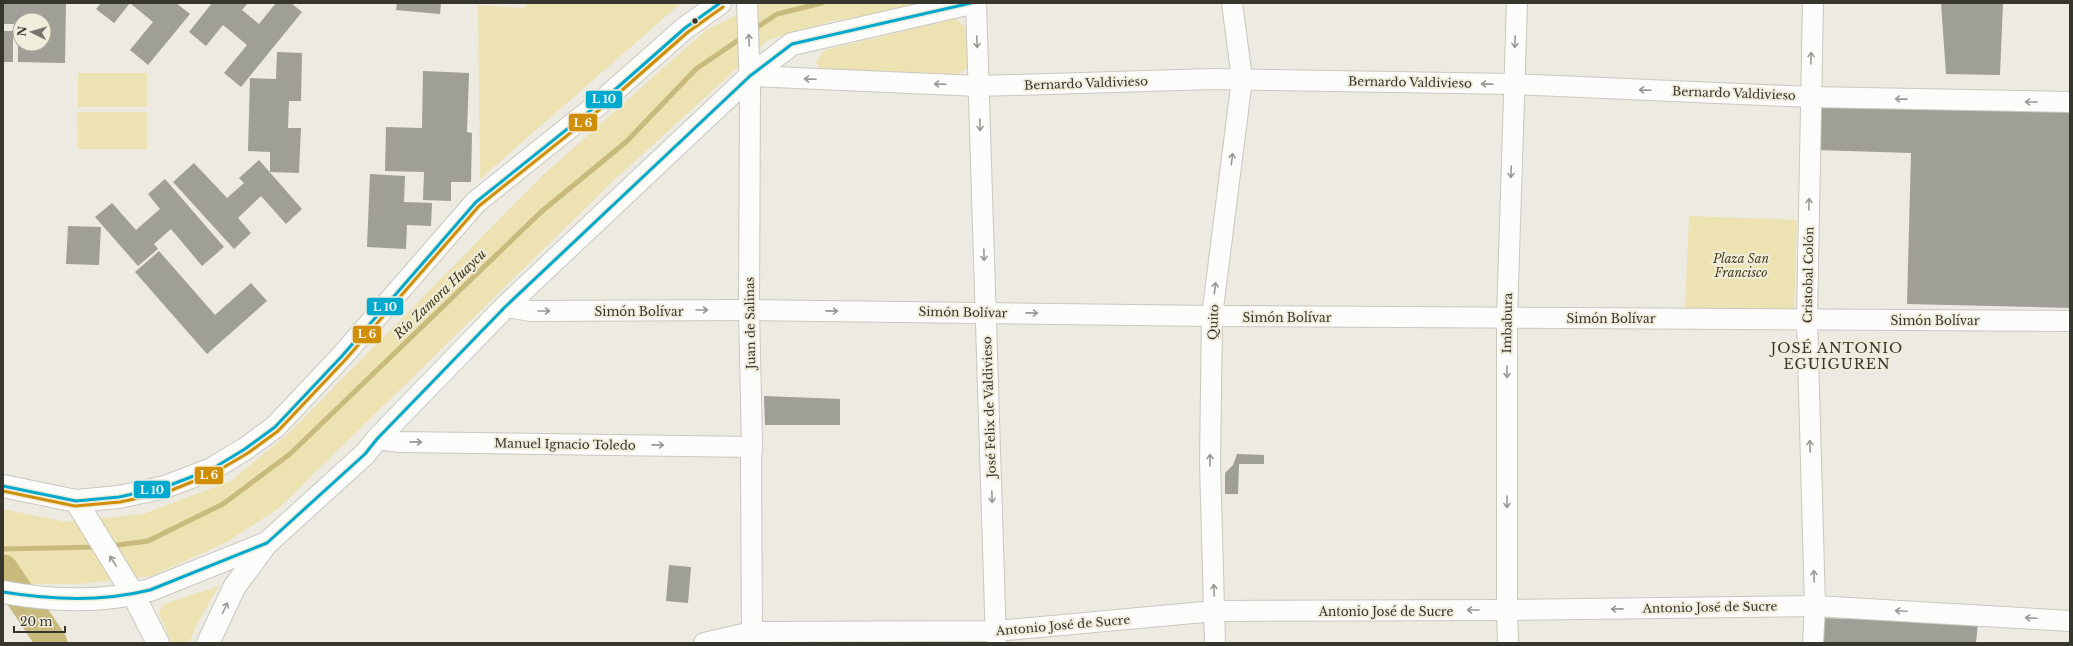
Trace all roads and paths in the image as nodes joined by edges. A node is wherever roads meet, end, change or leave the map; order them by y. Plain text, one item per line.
1 (720, 3) edge
2 (747, 3) edge
3 (971, 3) edge
4 (976, 3) edge
5 (1232, 3) edge
6 (1517, 3) edge
7 (1813, 3) edge
8 (750, 76) junction
9 (1242, 79) junction
10 (1514, 84) junction
11 (979, 86) junction
12 (1810, 96) junction
13 (2070, 102) edge
14 (505, 307) junction
15 (749, 310) junction
16 (986, 313) junction
17 (1212, 316) junction
18 (1507, 318) junction
19 (1807, 318) junction
20 (2070, 321) edge
21 (377, 439) junction
22 (752, 447) junction
23 (3, 486) edge
24 (76, 501) junction
25 (267, 543) junction
26 (4, 593) edge
27 (133, 594) junction
28 (1815, 606) junction
29 (1507, 610) junction
30 (1215, 611) junction
31 (2070, 620) edge
32 (752, 637) edge
33 (996, 637) edge
34 (158, 643) edge
35 (208, 643) edge
36 (704, 643) edge
37 (1215, 643) edge
38 (1508, 643) edge
39 (1813, 643) edge

1 - 24 main road
8 -> 2 street, Juan de Salinas
3 - 8 main road
4 -> 11 street, José Felix de Valdivieso
5 - 9 street, Quito
6 -> 10 street, Imbabura
12 -> 7 street, Cristobal Colón
11 -> 8 street, Bernardo Valdivieso
8 - 14 main road
8 - 15 street, Juan de Salinas
10 -> 9 street, Bernardo Valdivieso
9 - 11 street, Bernardo Valdivieso
17 -> 9 street, Quito
12 -> 10 street, Bernardo Valdivieso
10 -> 18 street, Imbabura
11 -> 16 street, José Felix de Valdivieso
13 -> 12 street, Bernardo Valdivieso
19 -> 12 street, Cristobal Colón
14 -> 15 street, Simón Bolívar
14 - 21 main road
15 -> 16 street, Simón Bolívar
15 - 22 street, Juan de Salinas
16 -> 17 street, Simón Bolívar
16 -> 33 street, José Felix de Valdivieso
17 - 18 street, Simón Bolívar
30 -> 17 street, Quito
18 - 19 street, Simón Bolívar
18 -> 29 street, Imbabura
19 - 20 street, Simón Bolívar
28 -> 19 street, Cristobal Colón
21 -> 22 street, Manuel Ignacio Toledo
21 - 25 main road
22 - 32 street, Juan de Salinas
23 - 24 main road
27 -> 24 main road
25 - 27 main road
35 -> 25 main road
26 - 27 main road
27 - 34 main road
28 -> 29 street, Antonio José de Sucre
31 -> 28 street, Antonio José de Sucre
28 - 39 street, Cristobal Colón
29 -> 30 street, Antonio José de Sucre
29 - 38 street, Imbabura
30 - 33 street, Antonio José de Sucre
30 - 37 street, Quito
32 - 33 street, Antonio José de Sucre
32 - 36 street, Antonio José de Sucre

